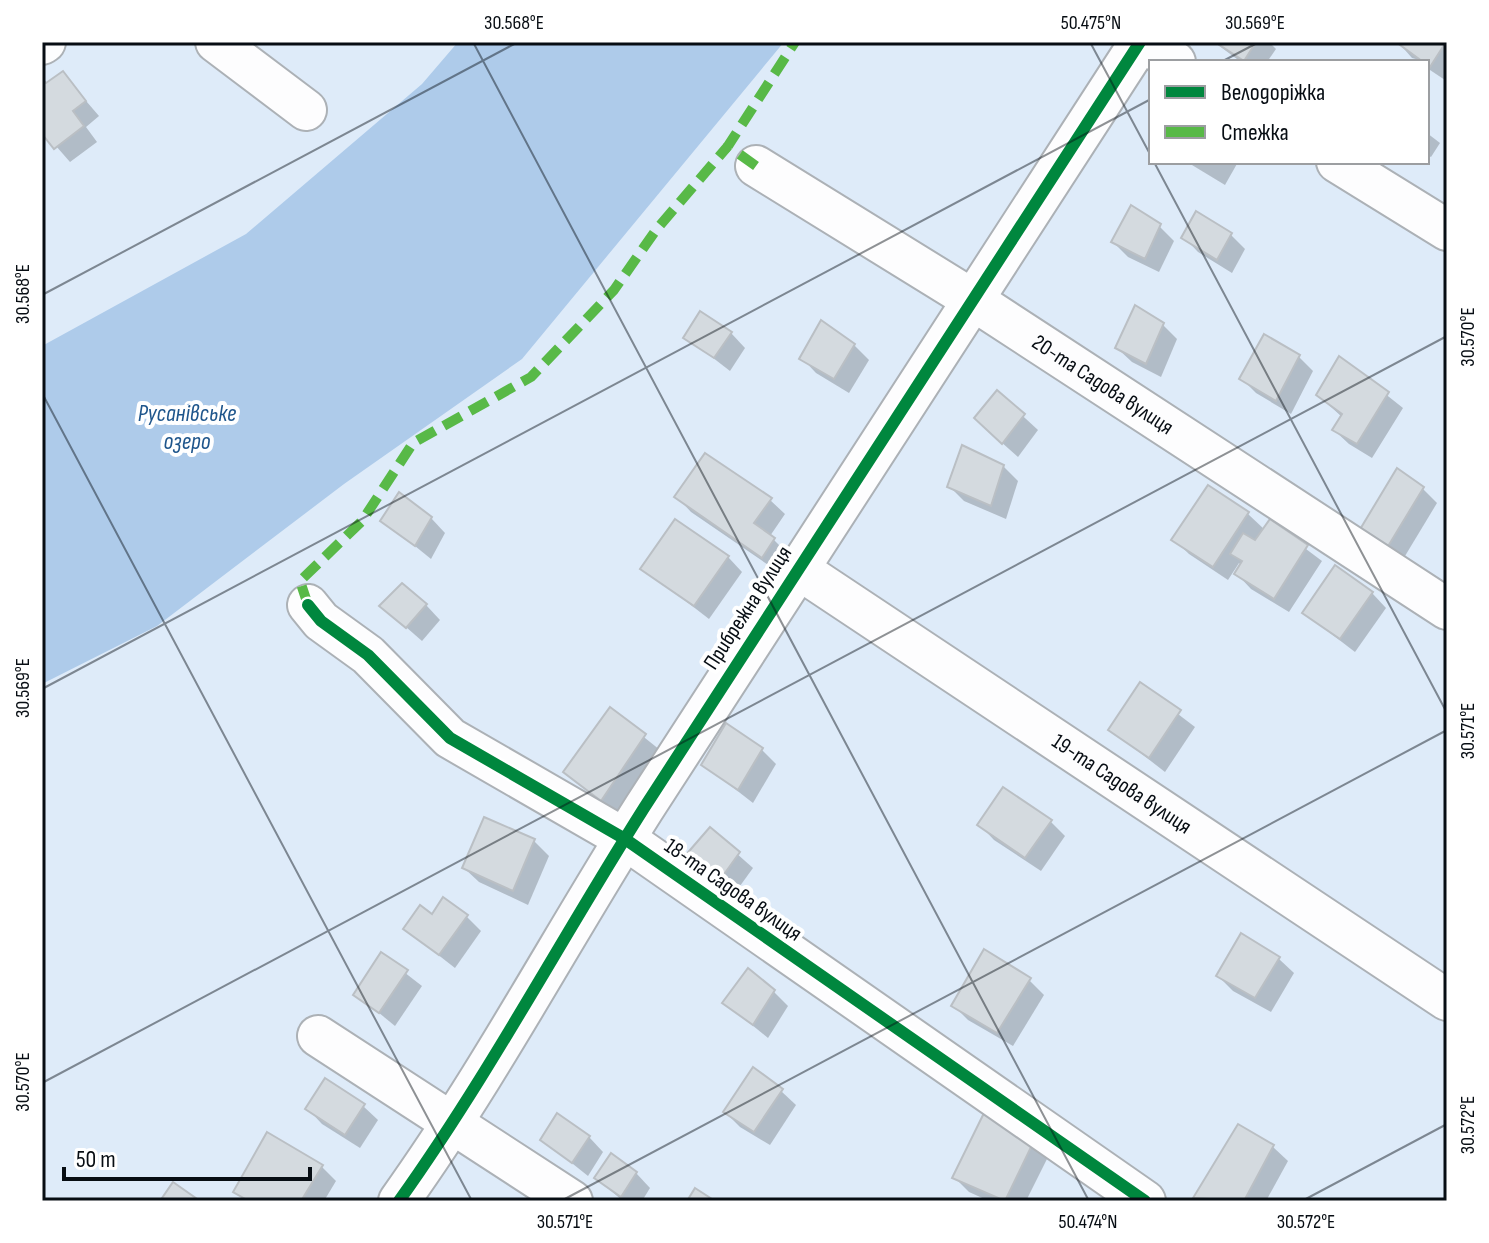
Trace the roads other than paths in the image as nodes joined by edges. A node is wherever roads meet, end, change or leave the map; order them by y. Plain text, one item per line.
1 (216, 42) edge
2 (1141, 42) edge
3 (1172, 60) edge
4 (306, 110) dead end
5 (1340, 164) edge
6 (756, 166) dead end
7 (1447, 230) edge
8 (973, 300) junction
9 (797, 568) junction
10 (308, 605) dead end
11 (1447, 609) edge
12 (625, 839) junction
13 (1447, 1000) edge
14 (318, 1036) dead end
15 (454, 1125) junction
16 (399, 1201) edge
17 (572, 1201) edge
18 (1145, 1201) edge

1 - 4 street
2 - 3 street
2 - 8 street, Прибрежна вулиця
5 - 7 street
6 - 8 street, 20-та Садова вулиця
8 - 9 street, Прибрежна вулиця
8 - 11 street, 20-та Садова вулиця
9 - 12 street, Прибрежна вулиця
9 - 13 street, 19-та Садова вулиця
10 - 12 street, 18-та Садова вулиця
12 - 15 street, Прибрежна вулиця
12 - 18 street, 18-та Садова вулиця
14 - 15 street
15 - 16 street, Прибрежна вулиця
15 - 17 street

